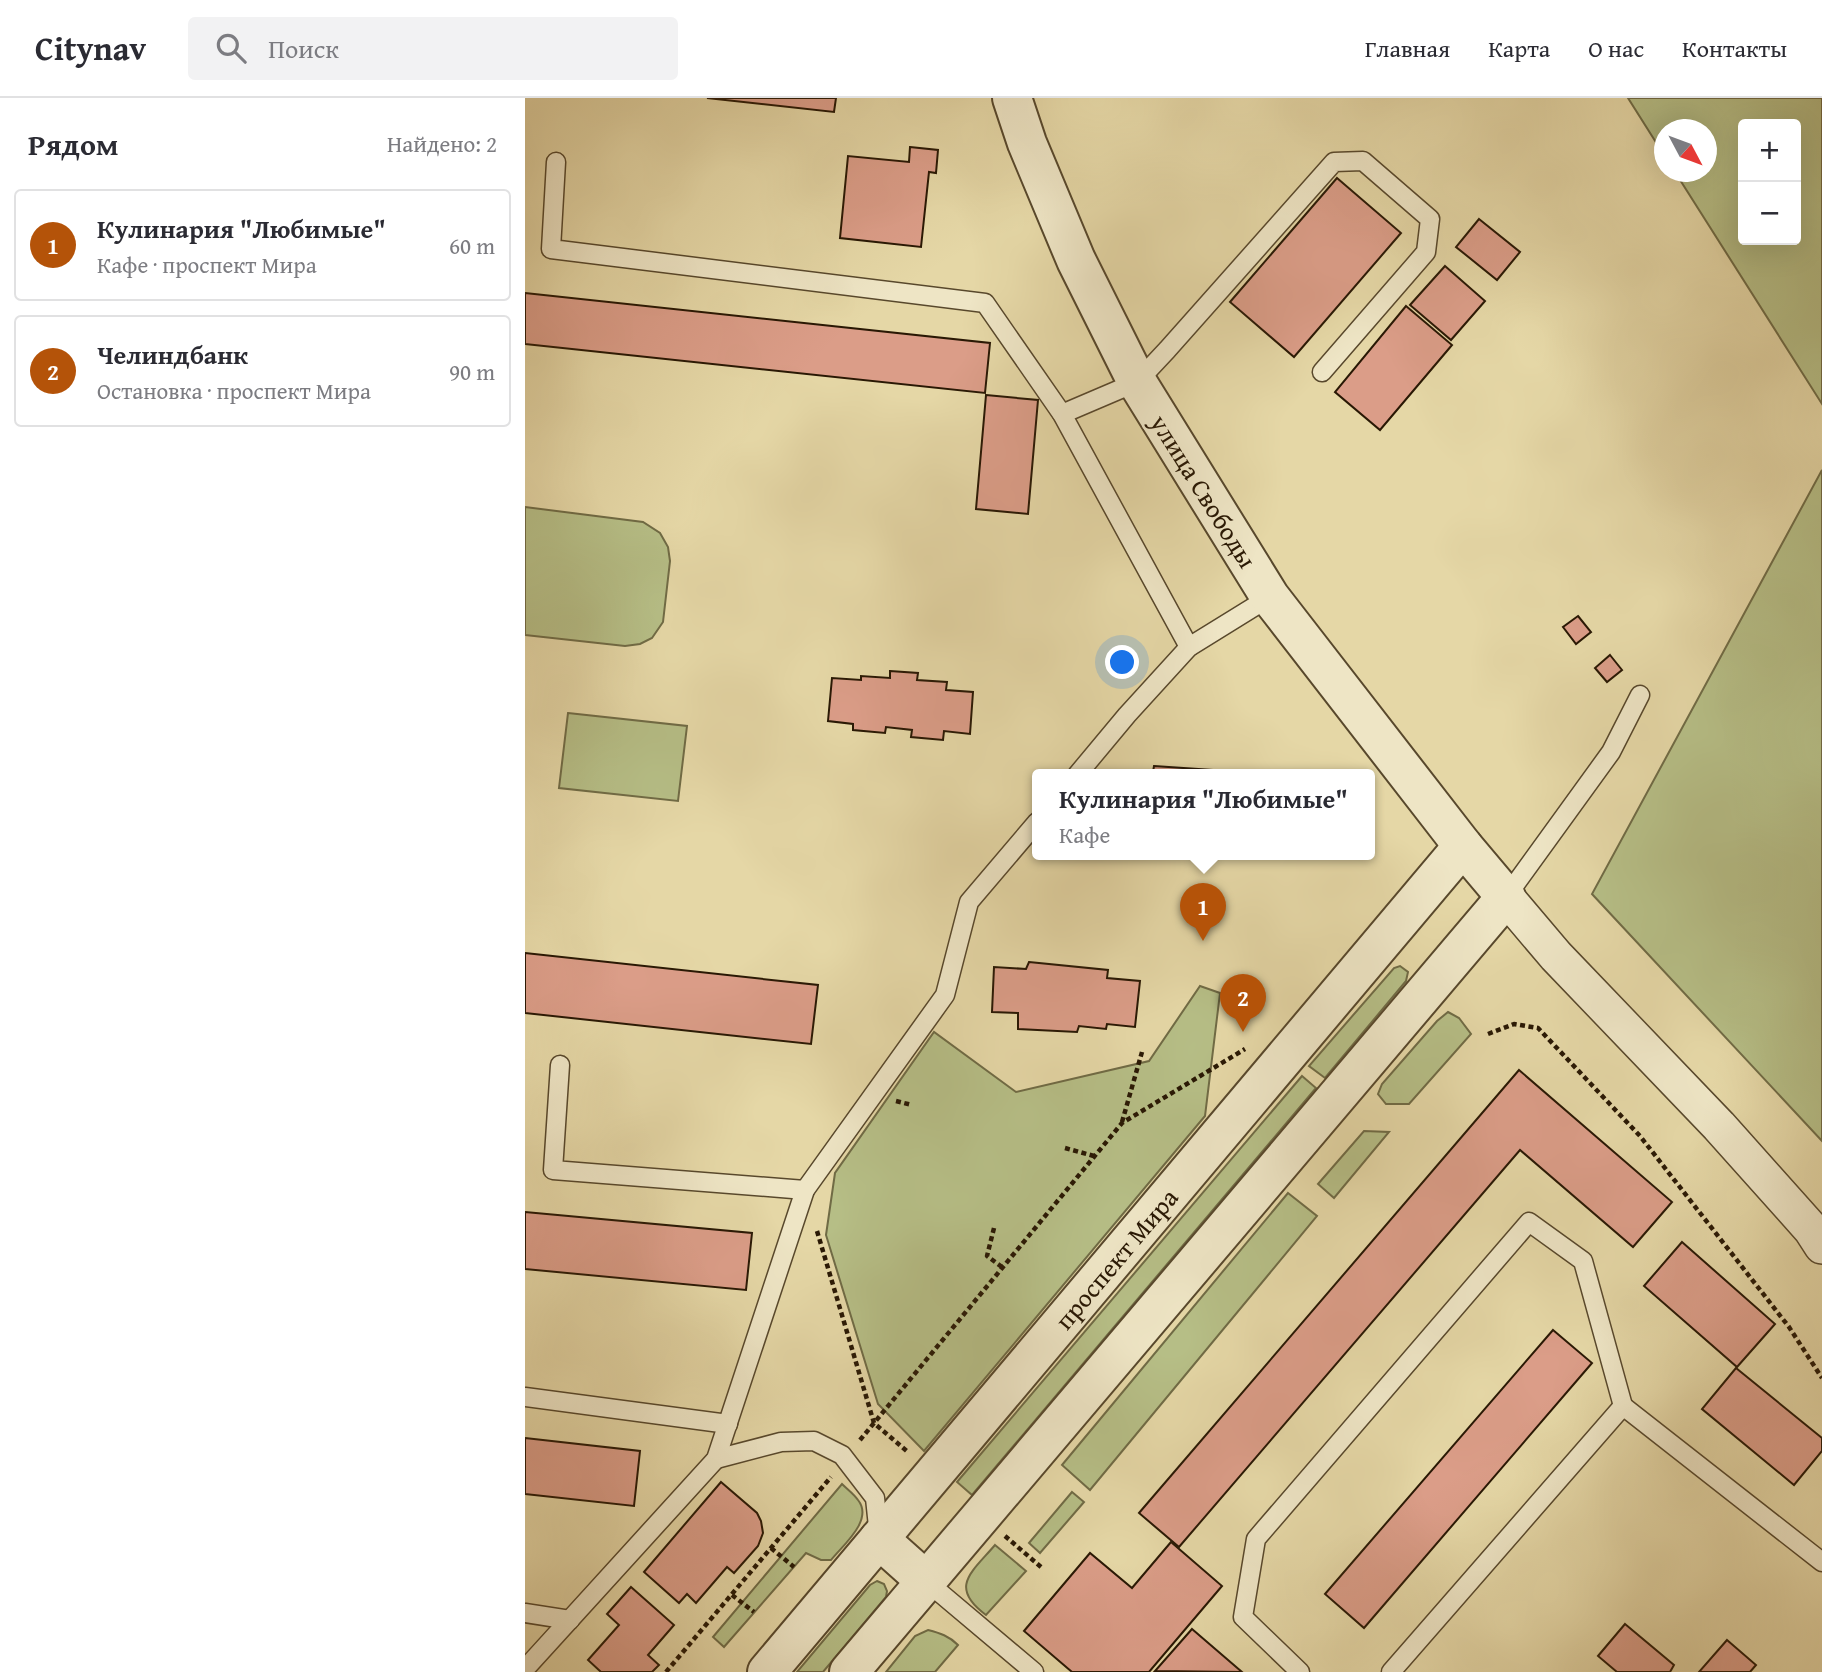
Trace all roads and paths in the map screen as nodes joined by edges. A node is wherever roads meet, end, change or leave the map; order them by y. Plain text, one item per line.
1 (1012, 98) edge
2 (557, 162) dead end
3 (1322, 372) dead end
4 (1137, 382) junction
5 (1062, 414) junction
6 (1270, 597) junction
7 (1189, 646) junction
8 (1640, 695) dead end
9 (1082, 769) edge
10 (1032, 828) edge
11 (1463, 846) junction
12 (1506, 897) junction
13 (1488, 1034) dead end
14 (1256, 1043) dead end
15 (1142, 1052) dead end
16 (560, 1065) dead end
17 (1122, 1123) junction
18 (1065, 1148) dead end
19 (1094, 1156) junction
20 (805, 1190) junction
21 (994, 1228) dead end
22 (1822, 1246) edge
23 (1002, 1267) junction
24 (1822, 1378) edge
25 (525, 1397) edge
26 (1623, 1406) junction
27 (874, 1423) junction
28 (728, 1424) junction
29 (846, 1458) junction
30 (716, 1459) junction
31 (918, 1461) dead end
32 (997, 1529) dead end
33 (879, 1539) junction
34 (771, 1548) junction
35 (1822, 1562) edge
36 (794, 1567) dead end
37 (1041, 1567) dead end
38 (926, 1581) junction
39 (731, 1595) junction
40 (754, 1612) dead end
41 (525, 1613) edge
42 (570, 1620) junction
43 (525, 1669) edge
44 (666, 1672) edge
45 (767, 1672) edge
46 (849, 1672) edge
47 (1034, 1672) edge
48 (1300, 1672) edge
49 (1391, 1672) edge

1 - 4 street, улица Свободы
2 - 5 lane
3 - 4 lane
4 - 5 lane
4 - 6 street, улица Свободы
5 - 7 lane
6 - 7 lane
6 - 11 street, улица Свободы
7 - 9 lane
8 - 12 lane
10 - 20 lane
11 - 12 street, улица Свободы
11 - 33 street, проспект Мира
12 - 22 street
12 - 38 street
13 - 24 path
14 - 17 path
15 - 17 path
16 - 20 lane
17 - 19 path
18 - 19 path
19 - 23 path
20 - 27 path
20 - 28 lane
21 - 23 path
23 - 27 path
25 - 28 lane
26 - 35 lane
26 - 48 lane
26 - 49 lane
27 - 29 path
27 - 31 path
28 - 30 lane
29 - 30 lane
29 - 33 lane
29 - 34 path
30 - 42 lane
32 - 37 path
33 - 38 street
33 - 45 street, проспект Мира
34 - 36 path
34 - 39 path
38 - 46 street
38 - 47 lane
39 - 40 path
39 - 44 path
41 - 42 lane
42 - 43 lane

